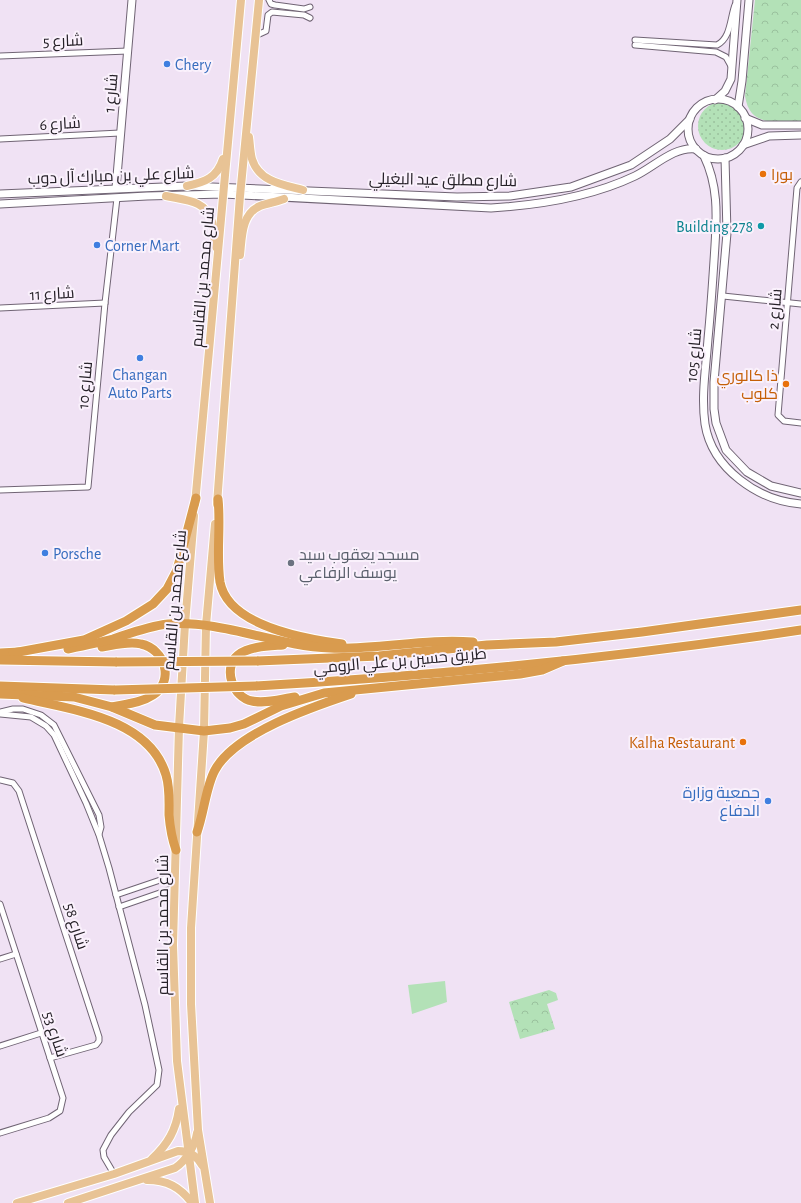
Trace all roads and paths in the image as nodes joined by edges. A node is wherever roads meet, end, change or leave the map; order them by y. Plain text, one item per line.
1 (132, 0) edge
2 (242, 0) edge
3 (269, 0) edge
4 (737, 0) edge
5 (748, 0) edge
6 (257, 2) edge
7 (280, 3) edge
8 (310, 7) dead end
9 (279, 12) junction
10 (310, 18) dead end
11 (255, 36) junction
12 (128, 51) junction
13 (0, 56) edge
14 (732, 68) junction
15 (714, 100) junction
16 (738, 107) junction
17 (745, 118) junction
18 (690, 119) junction
19 (801, 125) edge
20 (247, 127) junction
21 (120, 133) junction
22 (801, 135) edge
23 (0, 139) edge
24 (227, 145) junction
25 (743, 145) junction
26 (696, 149) junction
27 (704, 156) junction
28 (726, 158) junction
29 (801, 182) edge
30 (187, 186) junction
31 (241, 187) junction
32 (116, 188) junction
33 (223, 190) junction
34 (303, 190) junction
35 (0, 194) edge
36 (166, 196) junction
37 (240, 196) junction
38 (475, 196) junction
39 (117, 198) junction
40 (284, 199) junction
41 (0, 204) edge
42 (421, 205) junction
43 (218, 260) junction
44 (723, 296) junction
45 (788, 302) junction
46 (105, 303) junction
47 (801, 304) edge
48 (0, 308) edge
49 (228, 341) junction
50 (704, 381) junction
51 (714, 382) junction
52 (801, 423) edge
53 (0, 490) edge
54 (801, 493) edge
55 (196, 498) junction
56 (218, 499) junction
57 (801, 504) edge
58 (801, 610) edge
59 (185, 624) junction
60 (206, 625) junction
61 (801, 630) edge
62 (293, 644) junction
63 (488, 645) junction
64 (365, 647) junction
65 (68, 649) junction
66 (0, 652) edge
67 (13, 653) junction
68 (0, 660) edge
69 (563, 661) junction
70 (0, 686) edge
71 (366, 689) junction
72 (324, 693) junction
73 (4, 694) edge
74 (112, 707) junction
75 (0, 713) edge
76 (179, 727) junction
77 (204, 731) junction
78 (0, 780) edge
79 (197, 832) junction
80 (176, 850) junction
81 (175, 875) junction
82 (174, 888) junction
83 (116, 895) junction
84 (0, 904) edge
85 (119, 907) junction
86 (16, 954) junction
87 (0, 959) edge
88 (41, 1033) junction
89 (0, 1046) edge
90 (50, 1058) junction
91 (181, 1098) junction
92 (198, 1130) junction
93 (0, 1133) edge
94 (188, 1152) junction
95 (149, 1162) junction
96 (204, 1168) junction
97 (114, 1174) junction
98 (142, 1180) junction
99 (17, 1203) edge
100 (68, 1203) edge
101 (192, 1203) edge
102 (195, 1203) edge
103 (210, 1203) edge

1 - 12 street, شارع 1
2 - 24 main road, شارع محمد بن القاسم
3 - 7 street
4 - 14 street
4 - 14 street
5 - 16 street
6 - 11 main road, شارع محمد بن القاسم
7 - 8 street
7 - 9 street
9 - 10 street
9 - 11 street
11 - 20 main road, شارع محمد بن القاسم
12 - 13 street, شارع 5
12 - 21 street, شارع 1
14 - 15 street
15 - 16 street
15 - 18 street
16 - 17 street
17 - 19 street
17 - 25 street
18 - 26 street
18 - 38 street, شارع مطلق عيد البغيلي
20 - 31 main road, شارع محمد بن القاسم
20 - 34 main road
21 - 23 street, شارع 6
21 - 32 street, شارع 1
22 - 25 street
24 - 30 main road
24 - 33 main road, شارع محمد بن القاسم
25 - 28 street
26 - 27 street
26 - 42 street, شارع مطلق عيد البغيلي
27 - 28 street
27 - 50 street, شارع 105
28 - 44 street, شارع 105
29 - 45 street, شارع 2
30 - 32 street, شارع علي بن مبارك آل دوب
30 - 33 street, شارع علي بن مبارك آل دوب
31 - 33 street, شارع مطلق عيد البغيلي
31 - 34 street, شارع مطلق عيد البغيلي
31 - 37 main road, شارع محمد بن القاسم
32 - 35 street, شارع علي بن مبارك آل دوب
33 - 36 street, شارع علي بن مبارك آل دوب
33 - 37 street, شارع مطلق عيد البغيلي
33 - 43 main road, شارع محمد بن القاسم
34 - 38 street, شارع مطلق عيد البغيلي
36 - 39 street, شارع علي بن مبارك آل دوب
36 - 43 main road
37 - 40 street, شارع مطلق عيد البغيلي
37 - 49 main road, شارع محمد بن القاسم
38 - 42 street
39 - 41 street, شارع علي بن مبارك آل دوب
39 - 46 street, شارع 10
40 - 42 street, شارع مطلق عيد البغيلي
40 - 49 main road
43 - 55 main road, شارع محمد بن القاسم
44 - 45 street
44 - 51 street, شارع 105
45 - 47 street
45 - 52 street, شارع 2
46 - 48 street, شارع 11
46 - 53 street, شارع 10
49 - 56 main road, شارع محمد بن القاسم
50 - 51 street
50 - 57 street, شارع 105
51 - 54 street, شارع 105
55 - 59 main road, شارع محمد بن القاسم
55 - 67 highway
56 - 60 main road, شارع محمد بن القاسم
56 - 64 highway
58 - 63 highway, طريق حسين بن علي الرومي
59 - 60 highway
59 - 65 highway
59 - 76 main road, شارع محمد بن القاسم
60 - 62 highway
60 - 77 main road, شارع محمد بن القاسم
61 - 69 highway, طريق حسين بن علي الرومي
62 - 64 highway
62 - 72 highway
63 - 64 highway
63 - 68 highway, طريق حسين بن علي الرومي, bridge
65 - 67 highway
65 - 74 highway
66 - 67 highway
69 - 70 highway, طريق حسين بن علي الرومي, bridge
69 - 71 highway
71 - 72 highway
71 - 79 highway
72 - 77 highway
73 - 74 highway
73 - 80 highway
74 - 76 highway
75 - 83 street
76 - 77 highway
76 - 80 main road, شارع محمد بن القاسم
77 - 79 main road, شارع محمد بن القاسم
78 - 90 street, شارع 58
79 - 92 main road, شارع محمد بن القاسم
80 - 81 main road, شارع محمد بن القاسم
81 - 82 main road, شارع محمد بن القاسم
81 - 83 street
82 - 85 street
82 - 91 main road, شارع محمد بن القاسم
83 - 85 street
84 - 86 street, شارع 53
85 - 97 street
86 - 87 street
86 - 88 street, شارع 53
88 - 89 street
88 - 90 street, شارع 53
90 - 93 street, شارع 53
91 - 94 main road, شارع محمد بن القاسم
91 - 95 main road
92 - 94 main road
92 - 96 main road, شارع محمد بن القاسم
94 - 95 main road
94 - 96 main road
94 - 98 main road
94 - 102 main road, شارع محمد بن القاسم
95 - 97 main road
96 - 103 main road, شارع محمد بن القاسم
97 - 99 main road
98 - 100 main road
98 - 101 main road

